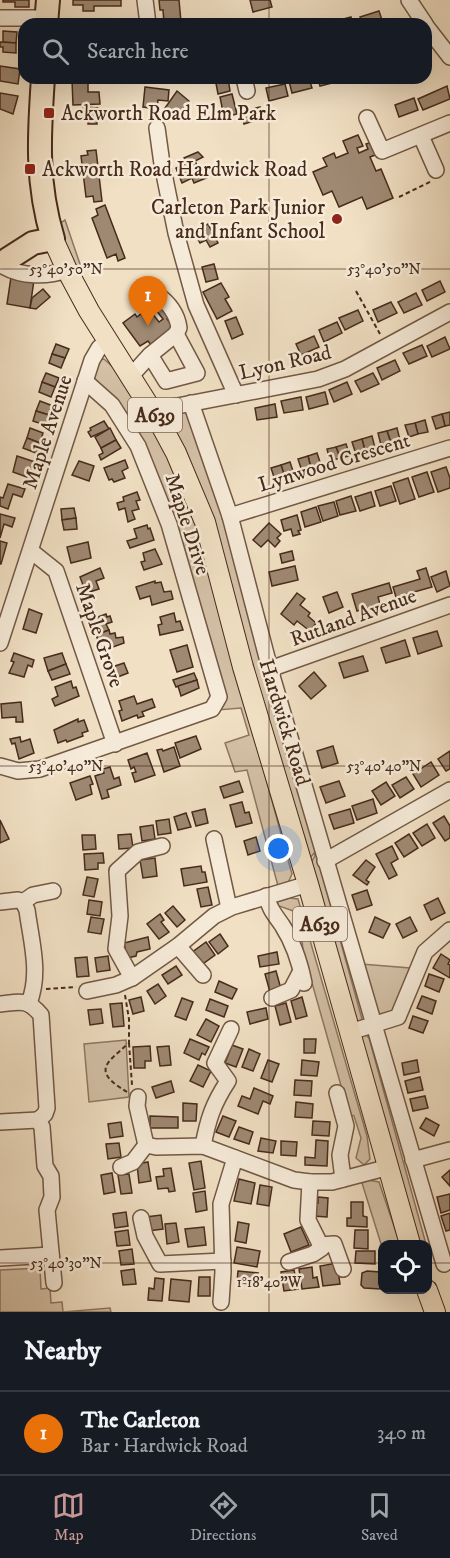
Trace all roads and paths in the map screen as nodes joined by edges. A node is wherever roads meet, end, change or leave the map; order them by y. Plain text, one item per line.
1 (145, 0) edge
2 (409, 0) edge
3 (47, 14) edge
4 (0, 18) edge
5 (147, 18) edge
6 (421, 18) edge
7 (432, 32) edge
8 (447, 48) edge
9 (43, 84) edge
10 (367, 118) dead end
11 (450, 123) edge
12 (157, 128) dead end
13 (417, 138) junction
14 (438, 174) joint
15 (399, 197) dead end
16 (51, 232) junction
17 (4, 265) edge
18 (67, 270) junction
19 (356, 291) dead end
20 (156, 294) dead end
21 (450, 312) edge
22 (176, 334) junction
23 (107, 340) junction
24 (387, 347) junction
25 (150, 355) junction
26 (130, 376) junction
27 (85, 381) junction
28 (236, 395) junction
29 (191, 403) junction
30 (154, 414) junction
31 (450, 448) edge
32 (230, 516) junction
33 (31, 551) junction
34 (450, 605) edge
35 (0, 643) edge
36 (270, 669) junction
37 (115, 744) junction
38 (0, 766) edge
39 (450, 790) edge
40 (214, 839) dead end
41 (162, 846) dead end
42 (325, 861) junction
43 (308, 884) junction
44 (53, 891) dead end
45 (266, 896) junction
46 (0, 902) edge
47 (23, 902) junction
48 (229, 909) junction
49 (450, 930) edge
50 (178, 946) junction
51 (203, 975) dead end
52 (127, 981) junction
53 (87, 991) joint
54 (32, 997) junction
55 (272, 998) dead end
56 (0, 1004) edge
57 (373, 1025) junction
58 (231, 1029) dead end
59 (350, 1032) junction
60 (129, 1043) junction
61 (337, 1093) dead end
62 (138, 1097) dead end
63 (38, 1120) junction
64 (0, 1122) edge
65 (146, 1145) junction
66 (202, 1146) junction
67 (450, 1150) edge
68 (235, 1158) junction
69 (413, 1160) junction
70 (121, 1167) dead end
71 (389, 1167) junction
72 (343, 1179) junction
73 (310, 1182) junction
74 (141, 1218) dead end
75 (409, 1240) edge
76 (321, 1247) junction
77 (51, 1255) junction
78 (0, 1258) edge
79 (222, 1261) junction
80 (289, 1262) dead end
81 (444, 1264) dead end
82 (343, 1269) dead end
83 (54, 1283) dead end
84 (428, 1294) edge
85 (221, 1302) dead end
86 (435, 1312) edge

1 - 5 street
2 - 6 street
3 - 4 street
7 - 8 street
9 - 16 highway, A639
10 - 13 street
11 - 13 street
12 - 28 street
13 - 14 street
14 - 15 path
16 - 17 highway
16 - 18 main road, Hardwick Road / A639
17 - 18 street
18 - 23 main road, Hardwick Road / A639
19 - 24 path
20 - 22 street
21 - 24 street, Lyon Road
22 - 25 street
22 - 25 street
23 - 26 main road, Hardwick Road / A639
23 - 27 street, Maple Avenue
24 - 28 street, Lyon Road
25 - 26 street
26 - 30 main road, Hardwick Road / A639
27 - 33 street, Maple Avenue
27 - 37 street, Maple Drive
28 - 29 street, Lyon Road
29 - 30 street, Lyon Road
29 - 32 street, Hardwick Road
30 - 43 main road, Hardwick Road / A639
31 - 32 street, Lynwood Crescent
32 - 36 street, Hardwick Road
33 - 35 street, Maple Avenue
33 - 37 street, Maple Grove
34 - 36 street, Rutland Avenue
36 - 42 street, Hardwick Road
37 - 38 street
39 - 42 street
40 - 48 street
41 - 52 street
42 - 57 street, Hardwick Road
43 - 45 street
43 - 59 main road, Hardwick Road / A639
44 - 47 street
45 - 48 street
45 - 55 street
46 - 47 street
47 - 54 street
48 - 50 street
49 - 57 street
50 - 51 street
50 - 52 street
52 - 53 street
52 - 60 path
53 - 54 path
54 - 56 street
54 - 63 street
57 - 59 street
57 - 69 street, Hardwick Road
58 - 66 street
59 - 71 main road, Hardwick Road / A639
60 - 60 path
61 - 72 street
62 - 65 street
63 - 64 street
63 - 77 street
65 - 66 street
65 - 70 street
66 - 68 street
67 - 69 street
68 - 73 street
68 - 79 street
69 - 81 street, Hardwick Road
71 - 72 street
71 - 75 main road, Hardwick Road / A639
72 - 73 street
73 - 76 street
74 - 79 street
76 - 80 street
76 - 82 street
77 - 78 street
77 - 83 street
79 - 85 street
84 - 86 main road

